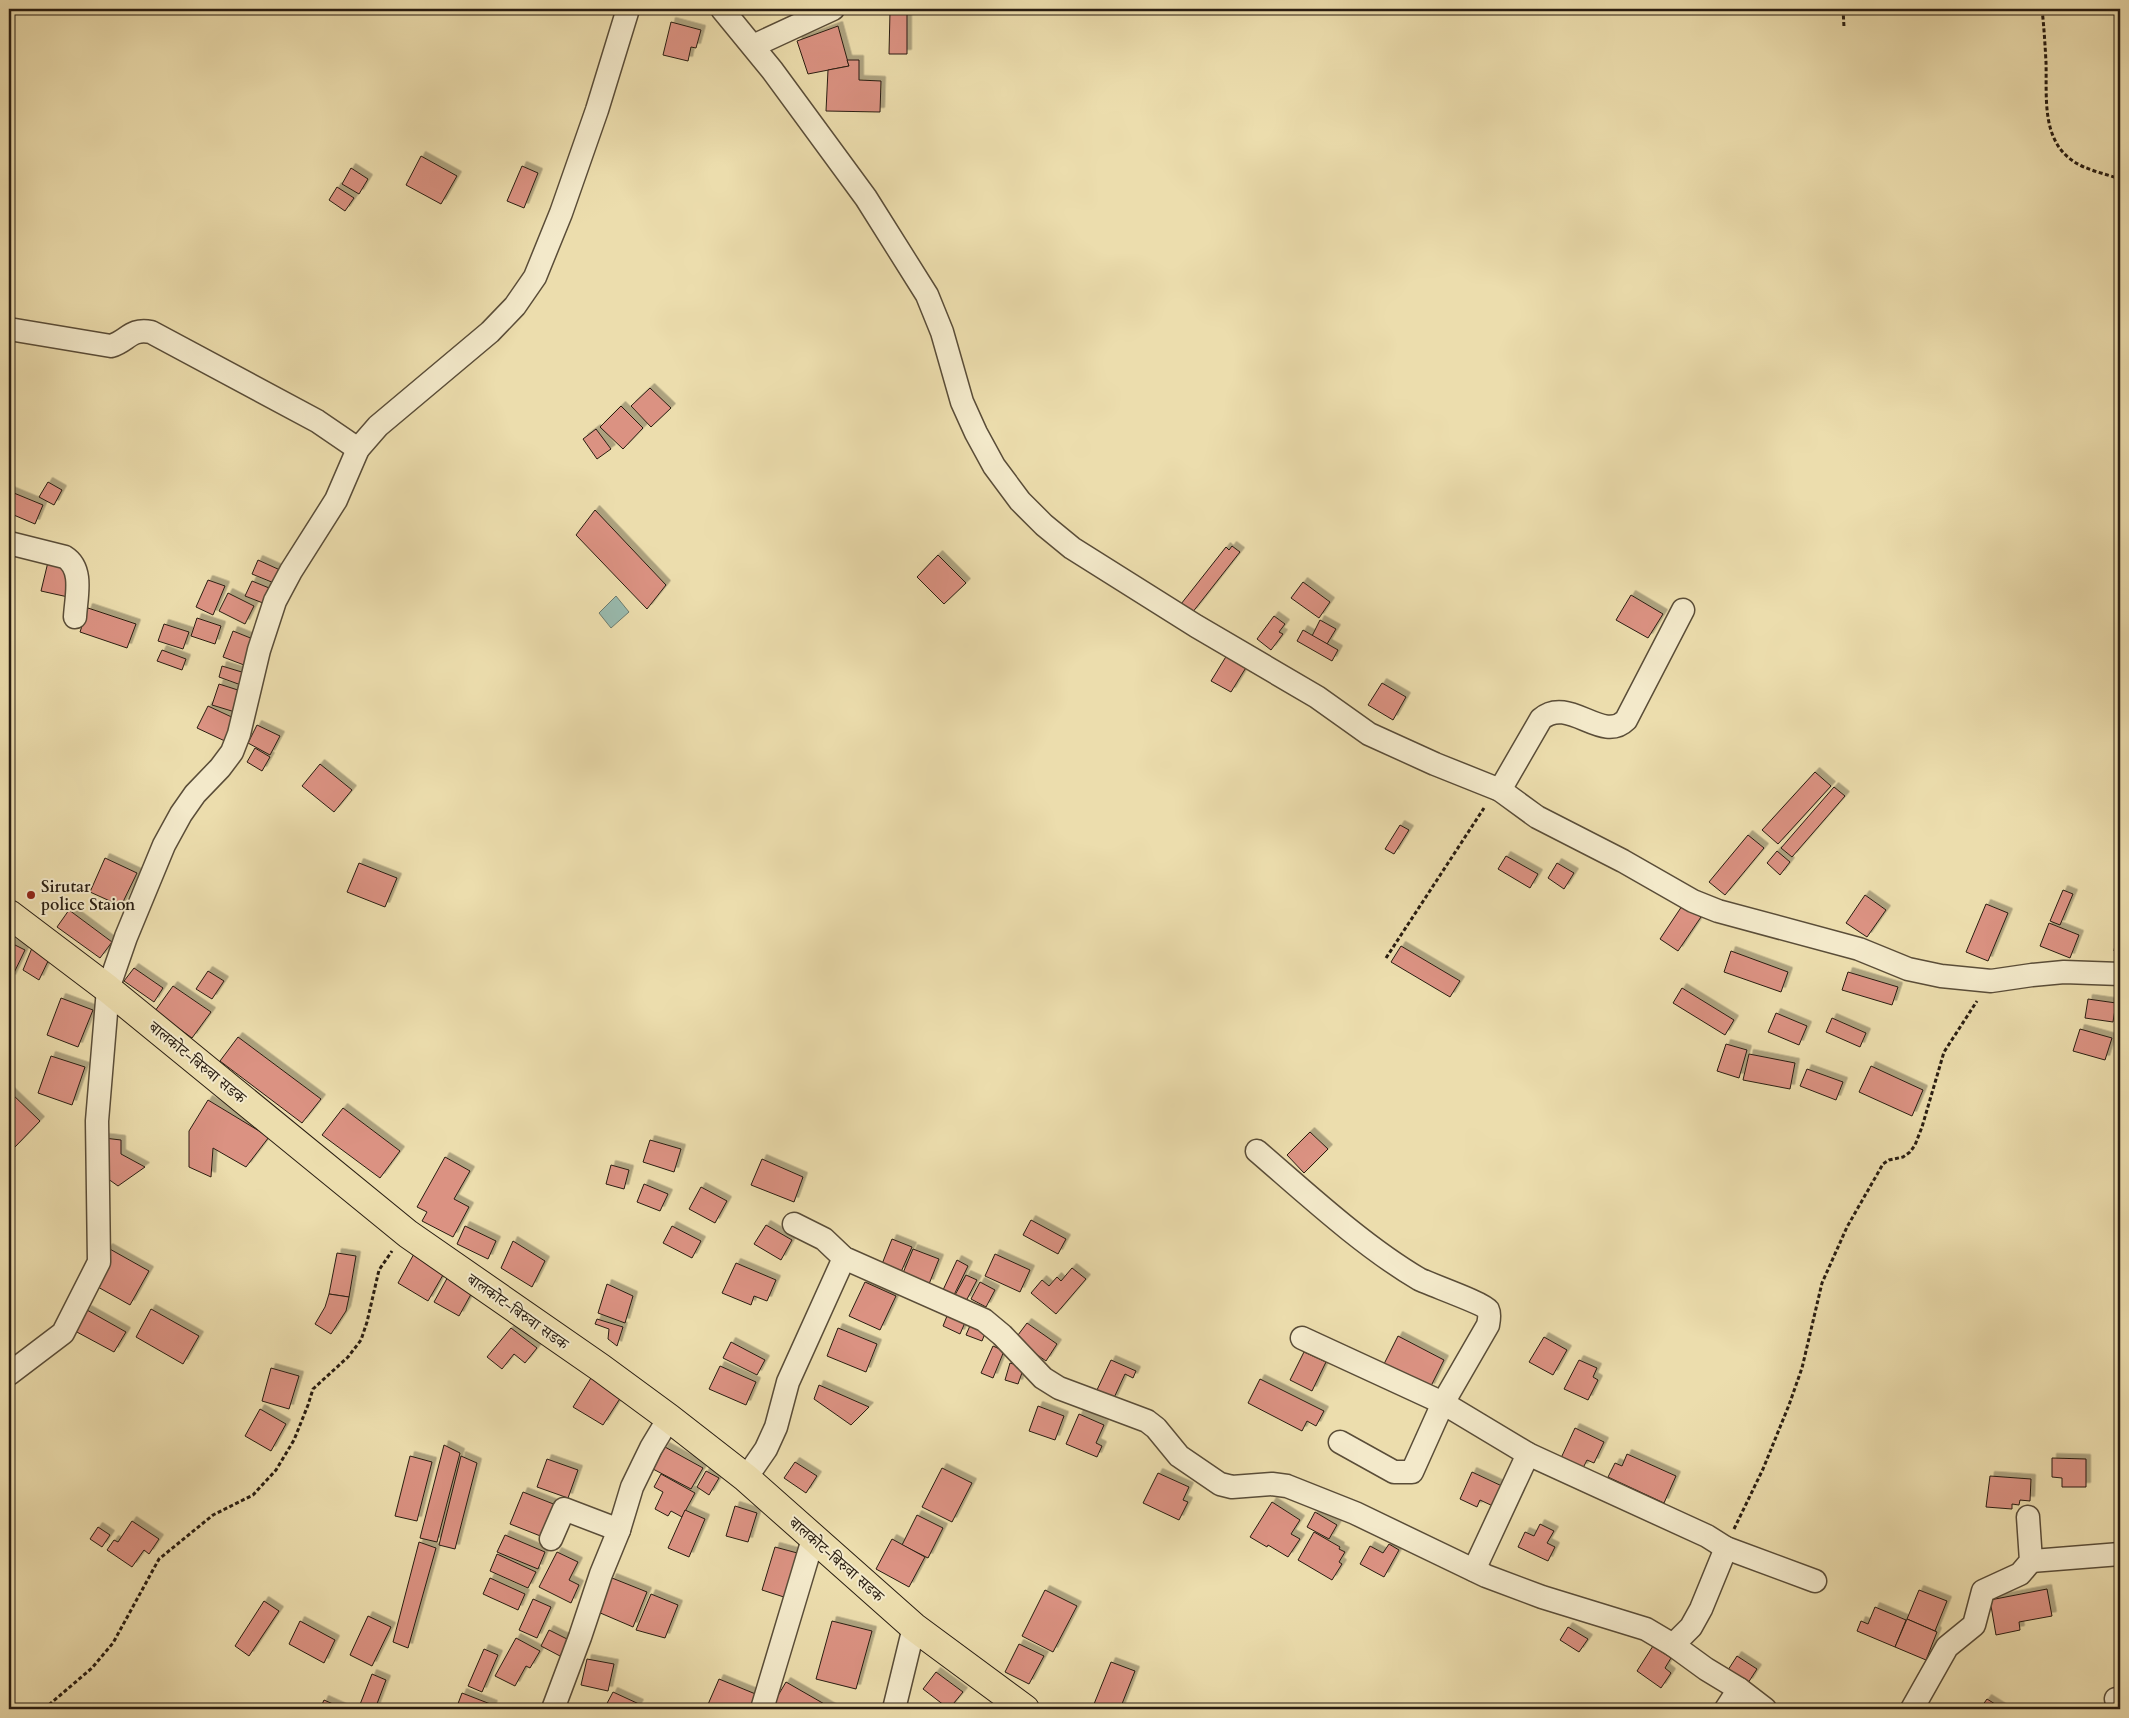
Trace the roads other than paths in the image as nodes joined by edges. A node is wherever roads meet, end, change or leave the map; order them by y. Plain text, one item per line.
1 (628, 9) edge
2 (722, 9) edge
3 (833, 9) edge
4 (753, 46) junction
5 (9, 329) edge
6 (358, 449) junction
7 (9, 542) edge
8 (1683, 610) dead end
9 (75, 616) dead end
10 (1497, 788) junction
11 (9, 914) edge
12 (2120, 974) edge
13 (108, 989) junction
14 (1258, 1151) dead end
15 (794, 1224) dead end
16 (844, 1258) junction
17 (1302, 1338) dead end
18 (9, 1374) edge
19 (1443, 1402) junction
20 (669, 1418) junction
21 (1340, 1442) dead end
22 (1528, 1454) junction
23 (746, 1478) junction
24 (2028, 1517) dead end
25 (619, 1530) junction
26 (551, 1539) dead end
27 (813, 1539) junction
28 (1726, 1548) junction
29 (2120, 1554) edge
30 (2031, 1561) junction
31 (1474, 1570) junction
32 (1815, 1581) dead end
33 (914, 1627) junction
34 (1673, 1645) junction
35 (1739, 1689) junction
36 (553, 1709) edge
37 (762, 1709) edge
38 (894, 1709) edge
39 (1025, 1709) edge
40 (1726, 1709) edge
41 (1765, 1709) edge
42 (1912, 1709) edge

1 - 6 street
2 - 4 street
3 - 4 street
4 - 10 street
5 - 6 street
6 - 13 street
7 - 9 street
8 - 10 street
10 - 12 street
11 - 13 main road, बालकोट-बिरुवा सडक
13 - 18 street
13 - 20 main road, बालकोट-बिरुवा सडक
14 - 19 street
15 - 16 street
16 - 23 street
16 - 31 street
17 - 19 street
19 - 21 street
19 - 22 street
20 - 23 main road, बालकोट-बिरुवा सडक
20 - 25 street
22 - 28 street
22 - 31 street
23 - 27 main road, बालकोट-बिरुवा सडक
24 - 30 street
25 - 26 street
25 - 36 street
27 - 33 main road, बालकोट-बिरुवा सडक
27 - 37 street
28 - 32 street
28 - 34 street
29 - 30 street
30 - 42 street
31 - 34 street
33 - 38 street
33 - 39 main road, बालकोट-बिरुवा सडक
34 - 35 street
35 - 40 street
35 - 41 street

